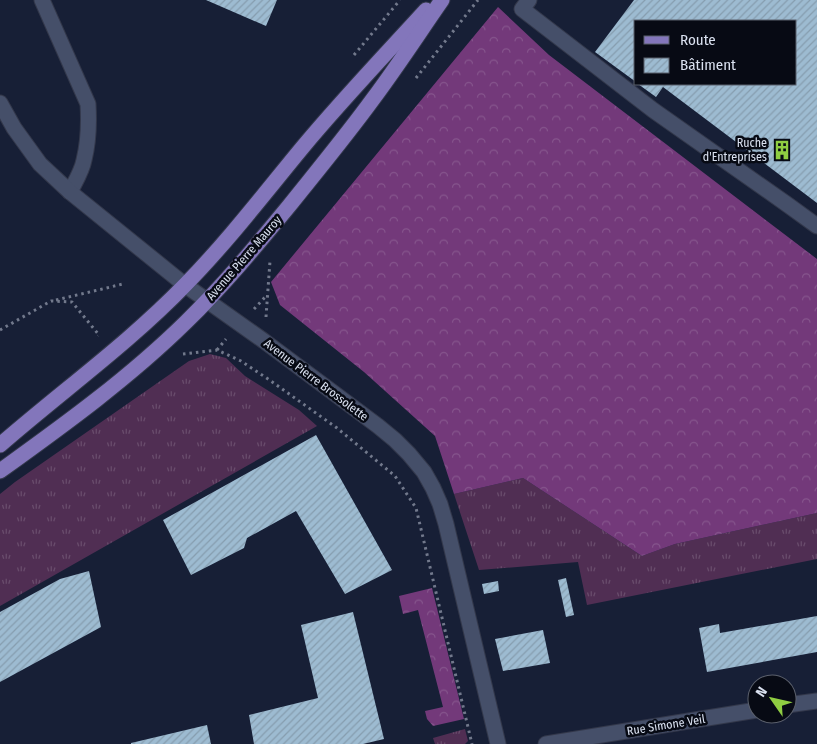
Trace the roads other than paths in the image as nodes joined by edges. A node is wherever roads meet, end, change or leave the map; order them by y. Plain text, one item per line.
1 (42, 0) edge
2 (435, 0) edge
3 (442, 0) edge
4 (528, 0) edge
5 (0, 103) edge
6 (70, 192) junction
7 (817, 226) edge
8 (186, 285) junction
9 (207, 301) junction
10 (0, 445) edge
11 (0, 471) edge
12 (817, 701) edge
13 (797, 704) edge
14 (747, 712) edge
15 (498, 744) edge
16 (546, 744) edge

1 - 6 street
2 - 8 main road, Avenue Pierre Mauroy
3 - 9 main road, Avenue Pierre Mauroy
4 - 7 street
5 - 6 street, Avenue Pierre Brossolette
6 - 8 street, Avenue Pierre Brossolette
8 - 9 street, Avenue Pierre Brossolette
8 - 10 main road, Avenue Pierre Mauroy
9 - 11 main road, Avenue Pierre Mauroy
9 - 15 street, Avenue Pierre Brossolette
12 - 13 street
14 - 16 street, Rue Simone Veil

